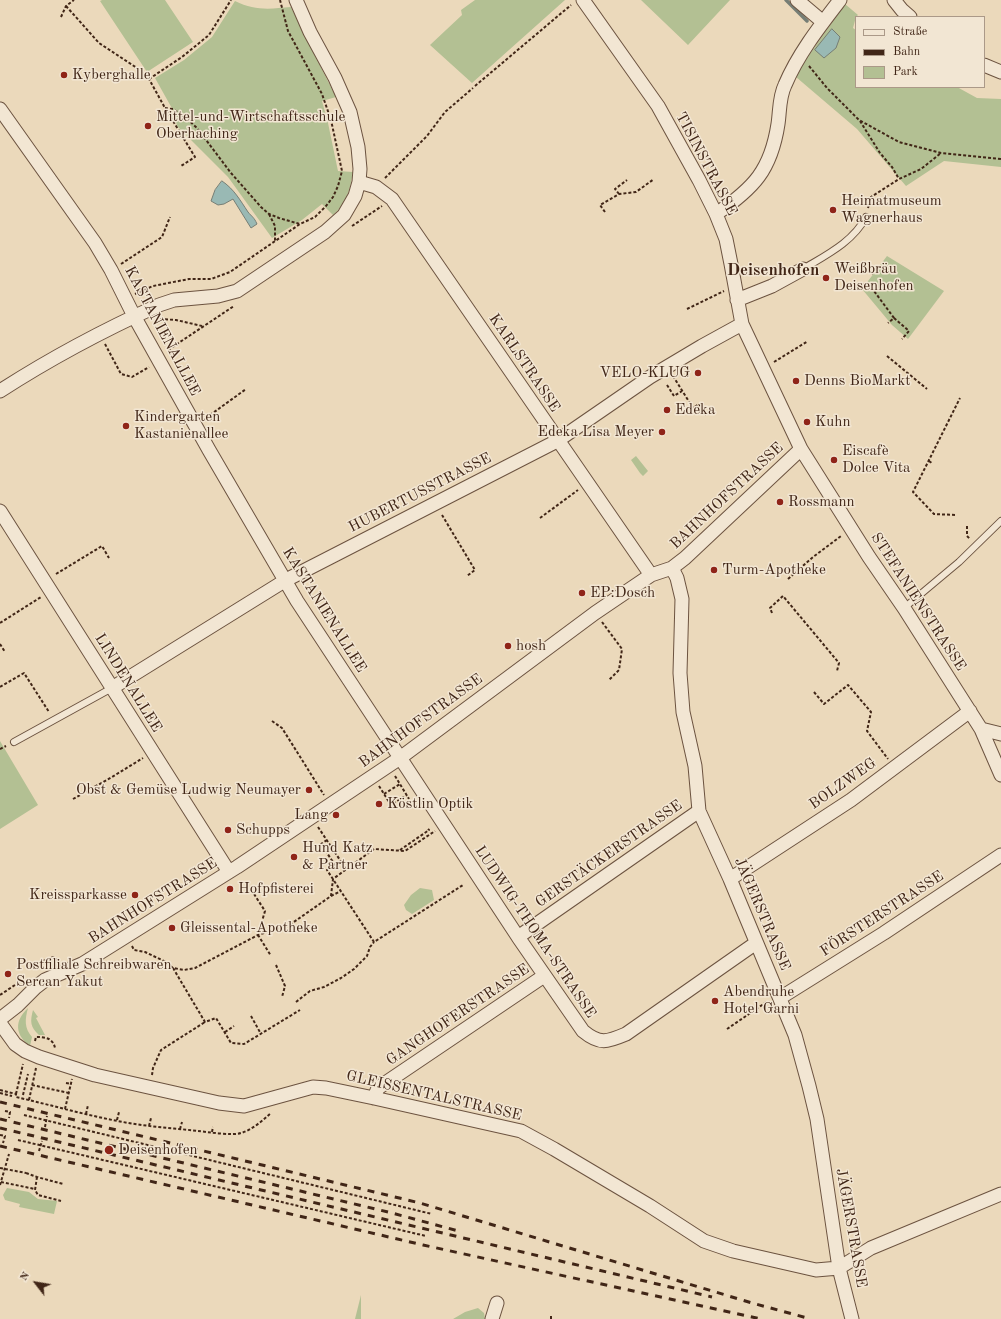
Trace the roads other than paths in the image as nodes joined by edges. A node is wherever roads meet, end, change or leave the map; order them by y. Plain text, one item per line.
1 (296, 0) edge
2 (583, 0) edge
3 (797, 0) edge
4 (840, 0) edge
5 (894, 0) edge
6 (909, 16) edge
7 (823, 22) junction
8 (985, 65) edge
9 (1001, 72) edge
10 (0, 109) edge
11 (359, 182) junction
12 (716, 214) junction
13 (866, 217) dead end
14 (803, 270) joint
15 (737, 300) junction
16 (138, 314) junction
17 (742, 324) junction
18 (0, 391) edge
19 (557, 441) junction
20 (801, 449) junction
21 (0, 512) edge
22 (1001, 521) edge
23 (672, 568) junction
24 (651, 575) junction
25 (286, 580) junction
26 (904, 608) junction
27 (112, 688) junction
28 (970, 710) junction
29 (981, 729) junction
30 (1001, 734) edge
31 (14, 742) dead end
32 (400, 758) junction
33 (1000, 766) edge
34 (699, 810) junction
35 (1001, 855) edge
36 (229, 872) junction
37 (730, 879) junction
38 (518, 937) junction
39 (756, 943) junction
40 (544, 976) junction
41 (779, 996) junction
42 (0, 1019) edge
43 (0, 1023) edge
44 (374, 1098) junction
45 (1001, 1194) edge
46 (839, 1268) junction
47 (497, 1303) dead end
48 (492, 1319) edge
49 (852, 1319) edge

1 - 11 street
2 - 12 street, TISINSTRASSE
3 - 7 street
4 - 7 street
5 - 6 street
7 - 12 street
8 - 9 street
10 - 16 street, KASTANIENALLEE
11 - 16 street
11 - 19 street, KARLSTRASSE
12 - 15 street, TISINSTRASSE
13 - 14 lane
14 - 15 street
15 - 17 street, TISINSTRASSE
16 - 18 street
16 - 25 street, KASTANIENALLEE
17 - 19 street, HUBERTUSSTRASSE
17 - 20 street, TISINSTRASSE
19 - 24 street, KARLSTRASSE
19 - 25 street, HUBERTUSSTRASSE
20 - 23 street, BAHNHOFSTRASSE
20 - 26 street, STEFANIENSTRASSE
21 - 27 street, LINDENALLEE
22 - 26 lane
23 - 24 street, BAHNHOFSTRASSE
23 - 34 street, JÄGERSTRASSE
24 - 32 street, BAHNHOFSTRASSE
25 - 27 street, HUBERTUSSTRASSE
25 - 32 street, KASTANIENALLEE
26 - 28 street, STEFANIENSTRASSE
27 - 31 lane
27 - 36 street, LINDENALLEE
28 - 29 street, STEFANIENSTRASSE
28 - 37 street, BOLZWEG
29 - 30 street
29 - 33 street, STEFANIENSTRASSE
32 - 36 street, BAHNHOFSTRASSE
32 - 38 street, LUDWIG-THOMA-STRASSE
34 - 37 street, JÄGERSTRASSE
34 - 38 street, GERSTÄCKERSTRASSE
35 - 41 street, FÖRSTERSTRASSE
36 - 42 street, BAHNHOFSTRASSE
37 - 39 street, JÄGERSTRASSE
38 - 40 street, LUDWIG-THOMA-STRASSE
39 - 40 street, LUDWIG-THOMA-STRASSE
39 - 41 street, JÄGERSTRASSE
40 - 44 street, GANGHOFERSTRASSE
41 - 46 street, JÄGERSTRASSE
43 - 44 street, GLEISSENTALSTRASSE
44 - 46 street, GLEISSENTALSTRASSE
45 - 46 street, GLEISSENTALSTRASSE
46 - 49 street, JÄGERSTRASSE
47 - 48 street

